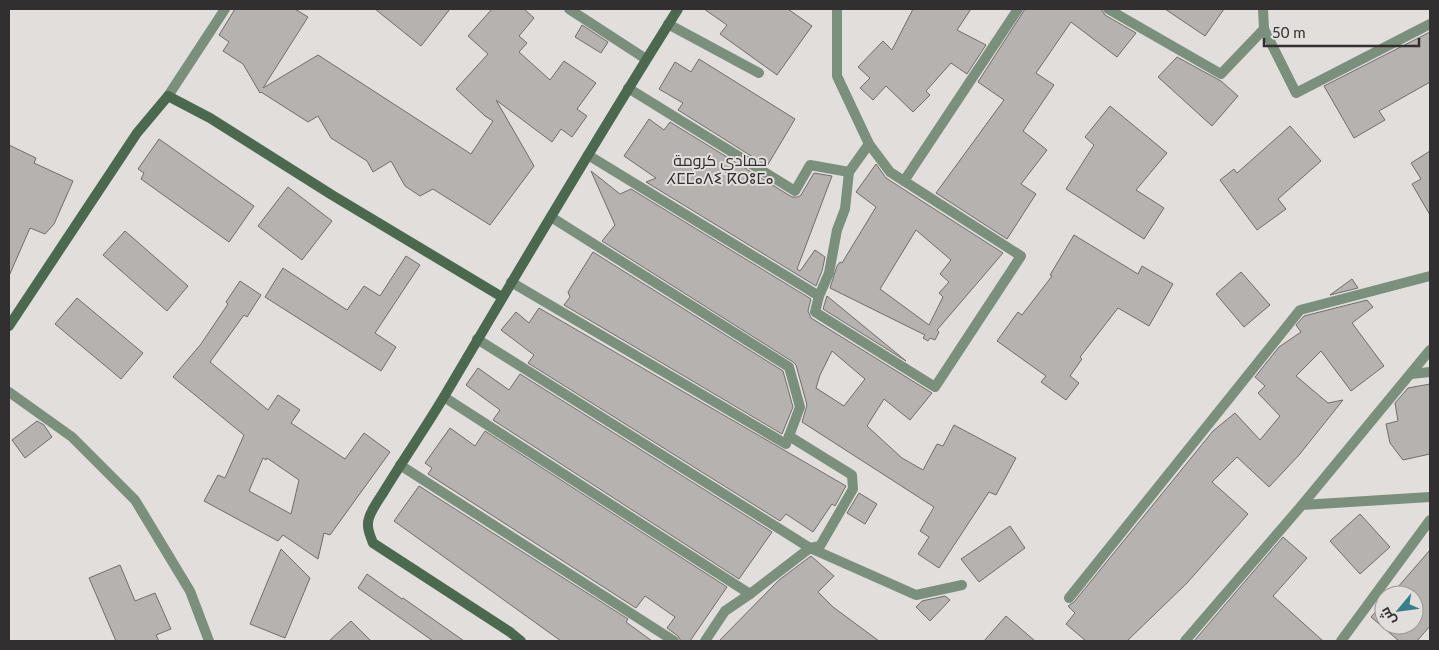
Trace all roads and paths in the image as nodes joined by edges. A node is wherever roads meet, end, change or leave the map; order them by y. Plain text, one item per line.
1 (225, 9) edge
2 (569, 9) edge
3 (678, 9) edge
4 (837, 9) edge
5 (1018, 9) edge
6 (1108, 9) edge
7 (1263, 9) edge
8 (668, 24) junction
9 (1430, 24) edge
10 (1264, 29) junction
11 (646, 59) junction
12 (759, 73) dead end
13 (628, 88) junction
14 (168, 96) junction
15 (869, 144) junction
16 (588, 155) junction
17 (849, 172) junction
18 (904, 181) junction
19 (551, 217) junction
20 (1430, 276) edge
21 (511, 282) junction
22 (819, 296) junction
23 (502, 297) junction
24 (9, 326) edge
25 (477, 339) junction
26 (1430, 350) edge
27 (1430, 372) edge
28 (1411, 374) junction
29 (9, 392) edge
30 (444, 397) junction
31 (789, 436) junction
32 (400, 465) junction
33 (1430, 497) edge
34 (1302, 505) junction
35 (1430, 520) edge
36 (810, 548) junction
37 (962, 584) dead end
38 (750, 594) junction
39 (1069, 598) dead end
40 (209, 641) edge
41 (521, 641) edge
42 (674, 641) edge
43 (705, 641) edge
44 (1185, 641) edge
45 (1341, 641) edge

1 - 14 street
2 - 11 street
3 - 8 street
4 - 15 street
5 - 18 street
6 - 10 street
7 - 10 street
8 - 11 street
8 - 12 street
9 - 10 street
11 - 13 street
13 - 16 street
13 - 17 street
14 - 23 street
14 - 24 street
15 - 17 street
15 - 18 street
16 - 19 street
16 - 22 street
17 - 22 street
18 - 22 street
19 - 21 street
19 - 31 street
20 - 39 street
21 - 23 street
21 - 31 street
23 - 25 street
25 - 30 street
25 - 36 street
26 - 28 street
27 - 28 street
28 - 34 street
29 - 40 street
30 - 32 street
30 - 38 street
31 - 36 street
32 - 41 street
32 - 42 street
33 - 34 street
34 - 44 street
35 - 45 street
36 - 37 street
36 - 38 street
38 - 43 street

